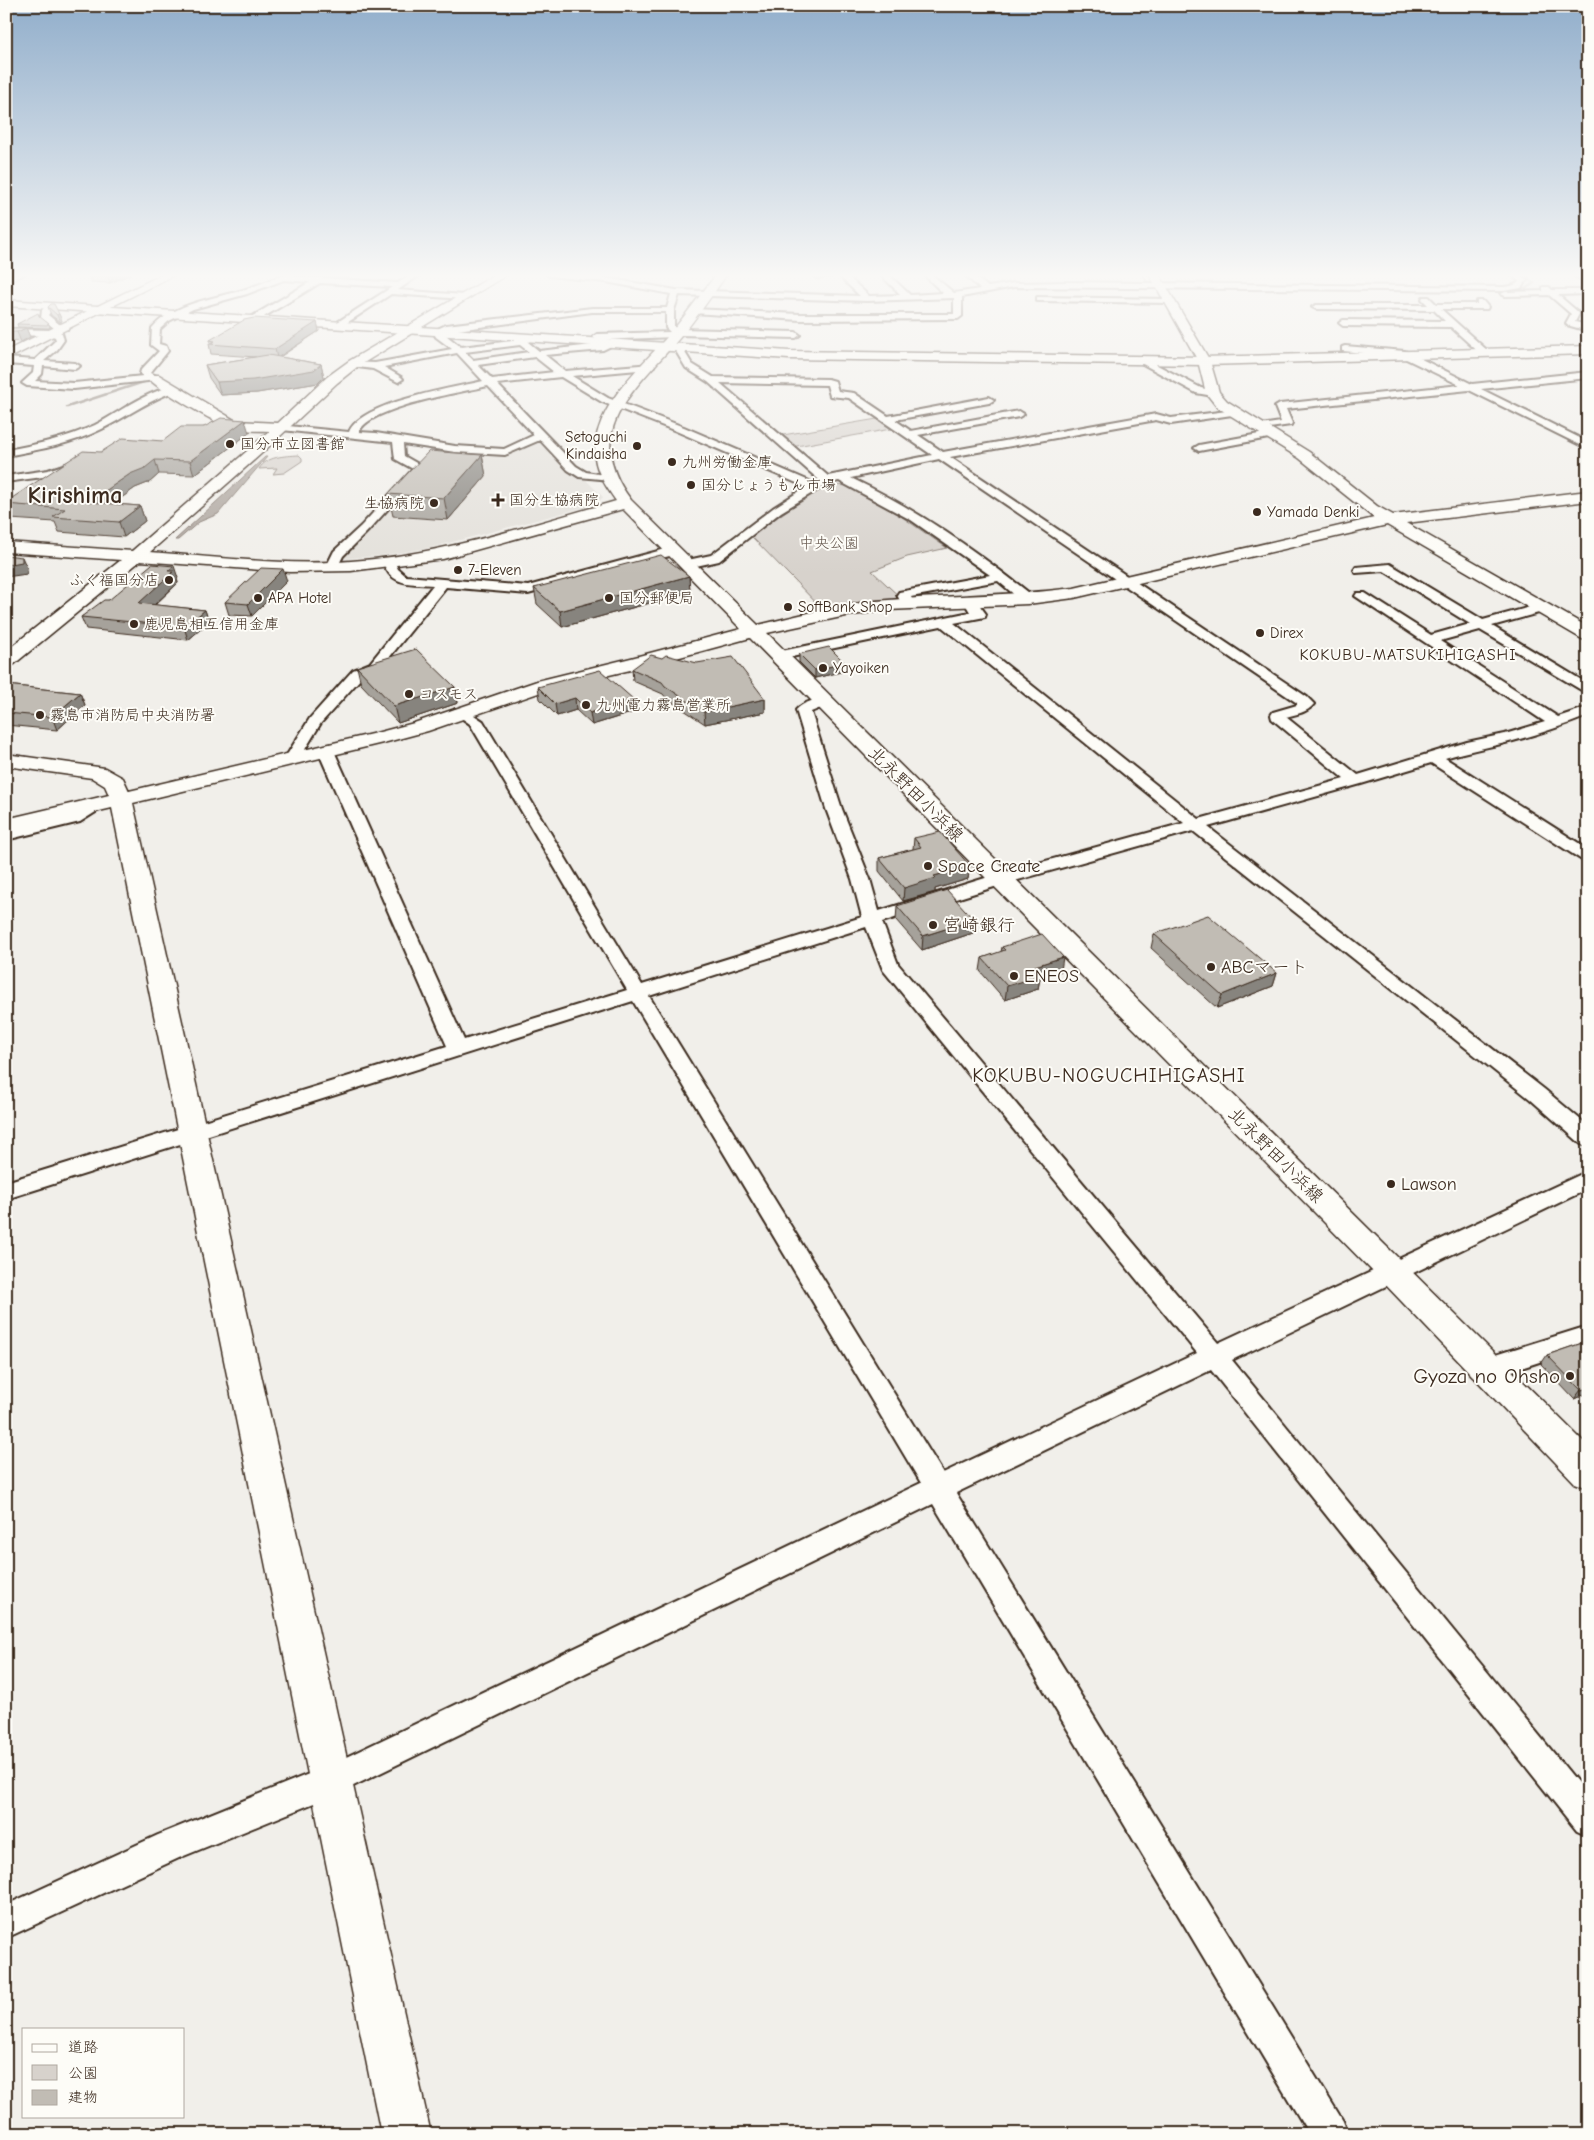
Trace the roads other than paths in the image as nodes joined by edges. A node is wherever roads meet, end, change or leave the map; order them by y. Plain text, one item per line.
1 (37, 374) edge
2 (145, 374) edge
3 (341, 374) edge
4 (389, 374) edge
5 (481, 374) edge
6 (563, 374) joint
7 (643, 374) edge
8 (701, 374) edge
9 (1167, 374) edge
10 (1208, 374) edge
11 (1445, 374) edge
12 (1588, 375) edge
13 (154, 378) junction
14 (398, 379) dead end
15 (711, 380) junction
16 (490, 383) junction
17 (1470, 387) junction
18 (170, 390) junction
19 (1213, 392) junction
20 (989, 400) dead end
21 (617, 406) junction
22 (1232, 412) junction
23 (1020, 414) dead end
24 (886, 419) junction
25 (234, 425) junction
26 (282, 427) junction
27 (217, 429) edge
28 (1264, 431) junction
29 (909, 434) junction
30 (353, 435) junction
31 (540, 436) junction
32 (398, 440) junction
33 (1588, 446) edge
34 (1199, 448) dead end
35 (6, 453) edge
36 (942, 456) junction
37 (88, 459) edge
38 (607, 478) junction
39 (842, 478) junction
40 (6, 479) edge
41 (826, 480) junction
42 (813, 486) junction
43 (1588, 496) edge
44 (626, 503) junction
45 (1390, 520) junction
46 (6, 547) edge
47 (673, 551) junction
48 (135, 557) junction
49 (389, 562) junction
50 (687, 564) junction
51 (332, 567) junction
52 (1360, 570) dead end
53 (1001, 577) junction
54 (1126, 580) junction
55 (442, 583) junction
56 (1361, 596) dead end
57 (1028, 599) junction
58 (970, 602) junction
59 (909, 605) junction
60 (1540, 608) junction
61 (944, 622) junction
62 (1481, 626) junction
63 (753, 631) junction
64 (1588, 635) edge
65 (1429, 640) junction
66 (777, 656) junction
67 (6, 661) edge
68 (1588, 690) edge
69 (823, 702) junction
70 (1588, 711) edge
71 (460, 712) junction
72 (1557, 723) junction
73 (326, 751) junction
74 (293, 758) junction
75 (1432, 758) junction
76 (6, 760) edge
77 (1356, 781) junction
78 (109, 802) junction
79 (6, 826) edge
80 (1197, 826) junction
81 (6, 835) edge
82 (1588, 856) edge
83 (1001, 879) junction
84 (872, 919) junction
85 (638, 993) junction
86 (458, 1049) junction
87 (191, 1134) junction
88 (1588, 1138) edge
89 (1588, 1179) edge
90 (6, 1192) edge
91 (1393, 1272) junction
92 (1588, 1336) edge
93 (1214, 1356) junction
94 (1488, 1368) junction
95 (1588, 1471) edge
96 (938, 1488) junction
97 (330, 1782) junction
98 (1588, 1820) edge
99 (6, 1922) edge
100 (406, 2134) edge
101 (1330, 2134) edge

1 - 13 street
2 - 13 street
3 - 26 street
4 - 14 street
5 - 16 street
6 - 16 street
6 - 21 street
7 - 21 street, 北永野田小浜線
8 - 15 street
9 - 19 street
10 - 19 street
11 - 17 street
12 - 17 street
13 - 18 street
15 - 24 street
15 - 41 street
16 - 30 street
16 - 31 street
17 - 28 street
17 - 33 street
18 - 25 street
18 - 35 street
19 - 22 street
20 - 24 street
21 - 38 street, 北永野田小浜線
21 - 42 street
22 - 28 street
22 - 36 street
23 - 29 street
24 - 29 street
25 - 26 street
25 - 27 street
26 - 30 street
26 - 48 street
28 - 34 street
28 - 45 street
29 - 36 street
30 - 32 street
31 - 32 street
31 - 38 street
32 - 51 street
36 - 39 street
36 - 54 street
37 - 40 street
38 - 44 street, 北永野田小浜線
39 - 41 street
39 - 53 street
41 - 42 street
42 - 50 street
43 - 45 street
44 - 47 street, 北永野田小浜線
44 - 49 street
45 - 54 street
45 - 60 street
46 - 48 street
47 - 50 street, 北永野田小浜線
47 - 55 street
48 - 51 street
48 - 67 street
49 - 51 street
49 - 55 street
50 - 63 street, 北永野田小浜線
52 - 62 street
53 - 57 street
53 - 59 street
54 - 57 street
54 - 77 street
55 - 74 street
56 - 65 street
57 - 58 street
58 - 59 street
58 - 61 street
59 - 63 street
60 - 62 street
60 - 64 street
61 - 66 street
61 - 80 street
62 - 65 street
62 - 68 street
63 - 66 street, 北永野田小浜線
63 - 71 street
65 - 72 street
66 - 69 street, 北永野田小浜線
69 - 83 street, 北永野田小浜線
69 - 84 street
70 - 72 street
71 - 73 street
71 - 85 street
72 - 75 street
73 - 74 street
73 - 86 street
74 - 78 street
75 - 77 street
75 - 82 street
76 - 78 street
77 - 80 street
78 - 79 street
78 - 81 street
78 - 87 street
80 - 83 street
80 - 88 street
83 - 84 street
83 - 91 street, 北永野田小浜線
84 - 85 street
84 - 93 street
85 - 86 street
85 - 96 street
86 - 87 street
87 - 90 street
87 - 97 street
89 - 91 street
91 - 93 street
91 - 94 street, 北永野田小浜線
92 - 94 street
93 - 96 street
93 - 98 street
94 - 95 street, 北永野田小浜線
96 - 97 street
96 - 101 street
97 - 99 street
97 - 100 street

